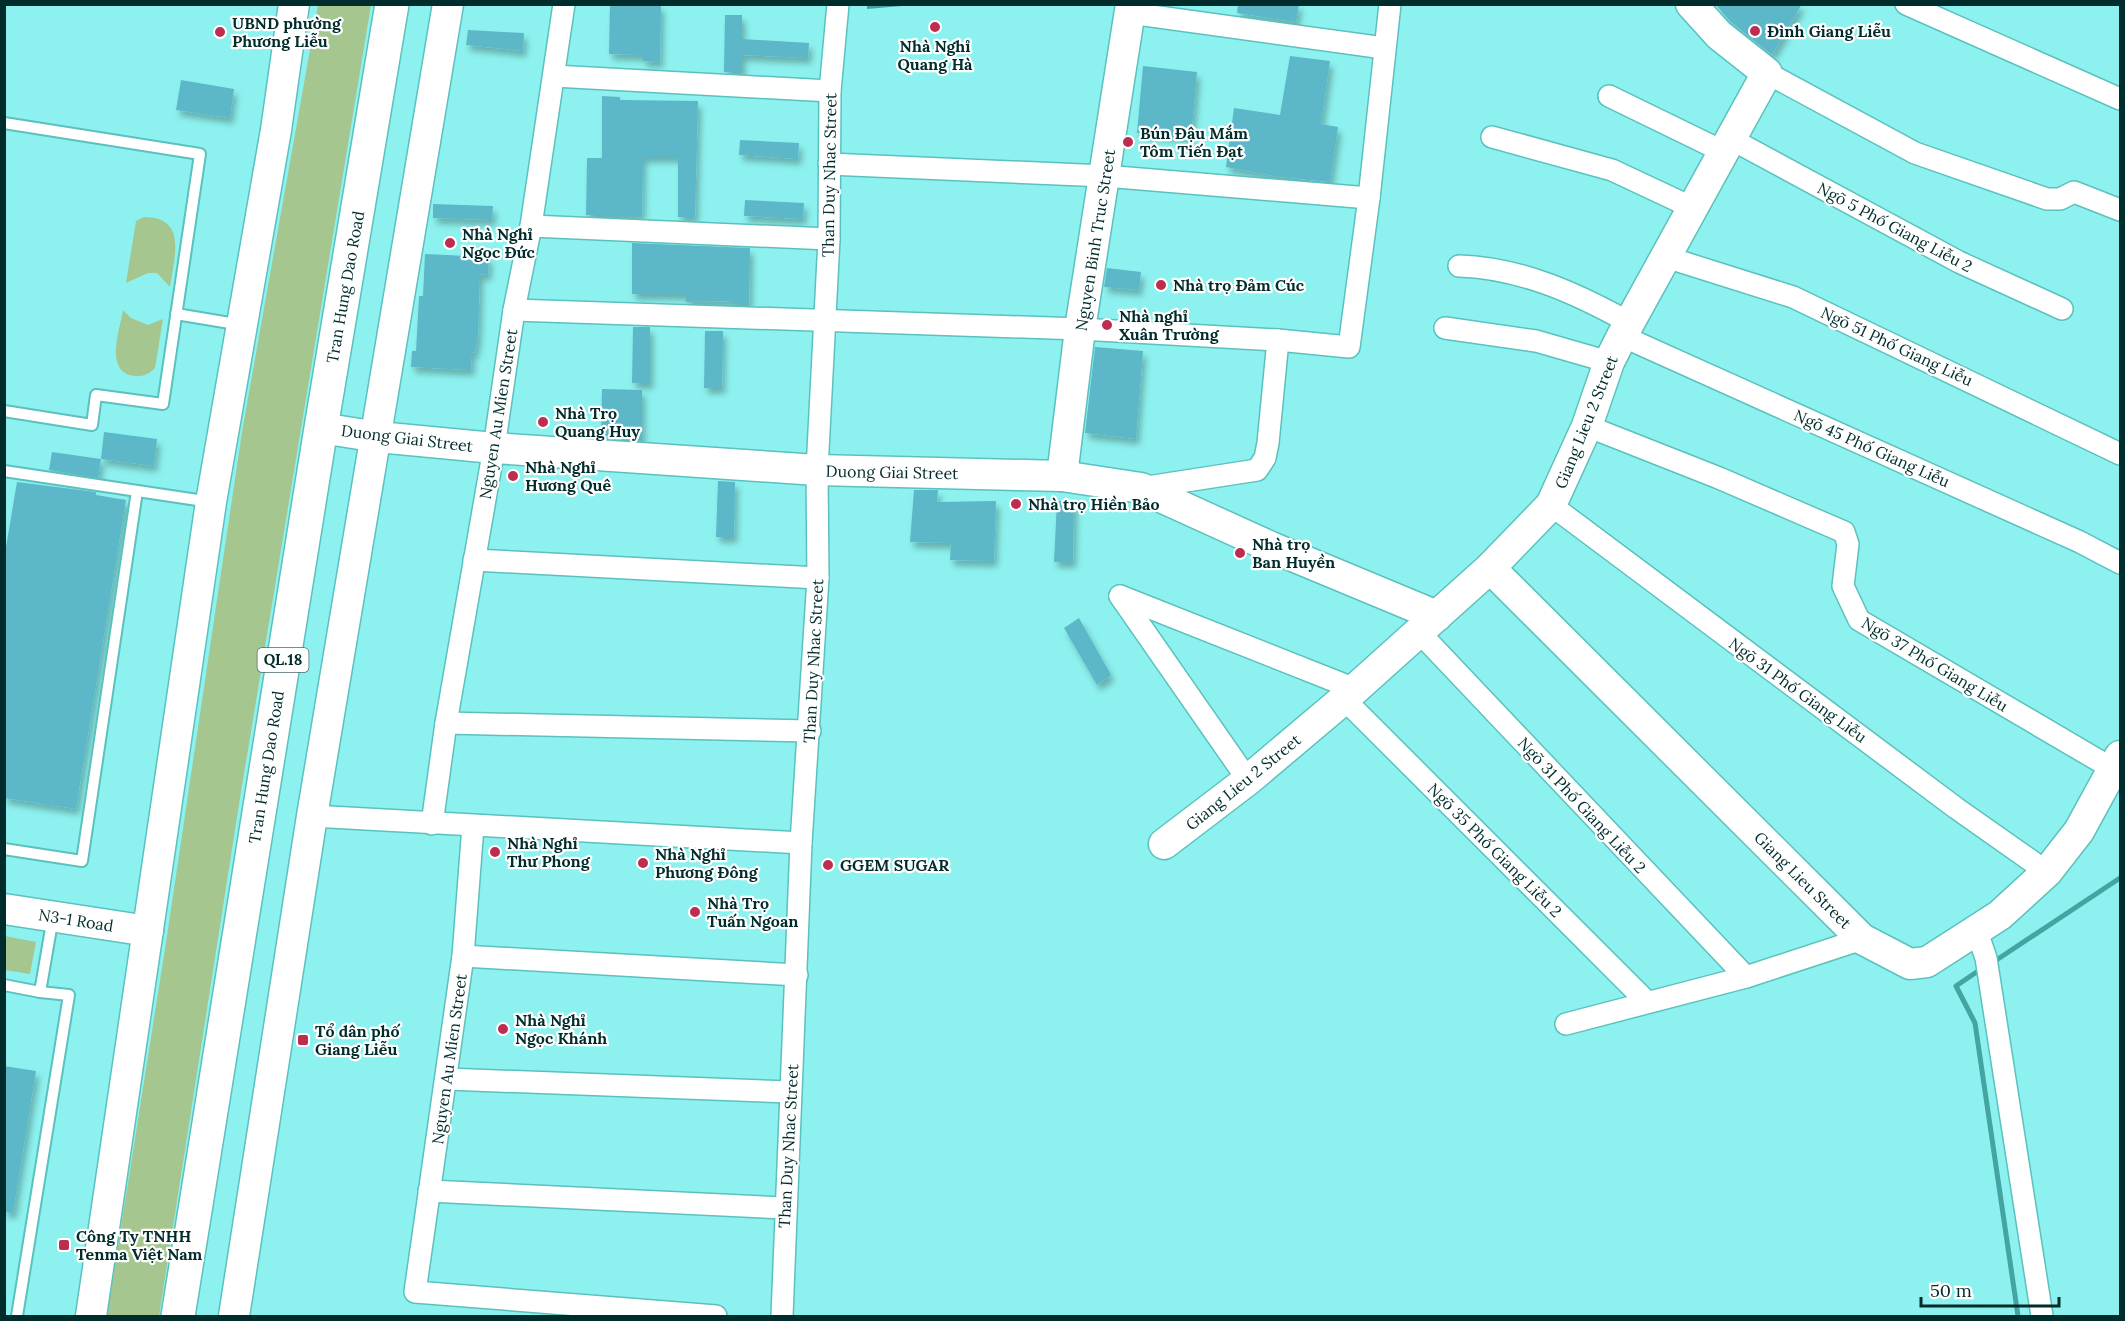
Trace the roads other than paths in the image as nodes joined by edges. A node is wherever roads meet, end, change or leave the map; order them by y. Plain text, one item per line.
1 (294, 4) edge
2 (393, 4) edge
3 (448, 4) edge
4 (564, 4) edge
5 (838, 4) edge
6 (1390, 4) edge
7 (1690, 4) edge
8 (1906, 4) edge
9 (1130, 9) edge
10 (1384, 48) junction
11 (1767, 73) junction
12 (554, 76) junction
13 (830, 92) junction
14 (1609, 96) dead end
15 (2121, 99) edge
16 (4, 123) edge
17 (1492, 137) dead end
18 (1728, 145) junction
19 (829, 164) junction
20 (1105, 176) junction
21 (1368, 198) junction
22 (1693, 208) junction
23 (2121, 210) edge
24 (531, 226) junction
25 (829, 239) junction
26 (1666, 257) junction
27 (1459, 266) dead end
28 (2062, 309) dead end
29 (514, 310) junction
30 (176, 314) junction
31 (825, 320) junction
32 (242, 325) junction
33 (1445, 328) dead end
34 (1080, 329) junction
35 (1278, 340) junction
36 (1620, 340) junction
37 (4, 411) edge
38 (1587, 426) junction
39 (321, 428) junction
40 (378, 438) junction
41 (494, 448) junction
42 (2121, 454) edge
43 (817, 470) junction
44 (4, 471) edge
45 (1062, 476) junction
46 (1141, 488) junction
47 (137, 490) junction
48 (211, 502) junction
49 (1551, 506) junction
50 (474, 560) junction
51 (2121, 563) edge
52 (1490, 568) junction
53 (818, 578) junction
54 (1428, 624) junction
55 (1349, 694) junction
56 (446, 723) junction
57 (810, 731) junction
58 (2117, 762) edge
59 (1248, 780) junction
60 (312, 816) junction
61 (432, 824) junction
62 (473, 826) junction
63 (801, 843) junction
64 (1164, 844) dead end
65 (4, 849) edge
66 (2047, 872) junction
67 (4, 909) edge
68 (53, 916) junction
69 (1977, 929) junction
70 (148, 931) junction
71 (1862, 939) junction
72 (463, 956) junction
73 (797, 975) junction
74 (1746, 977) junction
75 (4, 985) edge
76 (40, 992) junction
77 (1646, 1001) junction
78 (1566, 1024) dead end
79 (447, 1079) junction
80 (790, 1092) junction
81 (429, 1191) junction
82 (785, 1208) junction
83 (17, 1317) edge
84 (91, 1317) edge
85 (178, 1317) edge
86 (234, 1317) edge
87 (716, 1317) edge
88 (782, 1317) edge
89 (2042, 1317) edge

1 - 32 main road
2 - 39 highway, Tran Hung Dao Road / QL.18
3 - 40 main road
4 - 12 street, Nguyen Au Mien Street
5 - 13 street, Than Duy Nhac Street
6 - 10 street
7 - 11 main road
8 - 15 street
9 - 10 street
9 - 20 main road, Nguyen Binh Truc Street
10 - 21 street
11 - 18 main road, Giang Lieu 2 Street
11 - 23 street
12 - 13 street
12 - 24 street, Nguyen Au Mien Street
13 - 19 street, Than Duy Nhac Street
14 - 18 street, Ngõ 5 Phố Giang Liễu 2
16 - 30 lane
17 - 22 street
18 - 22 main road, Giang Lieu 2 Street
18 - 28 street, Ngõ 5 Phố Giang Liễu 2
19 - 20 street
19 - 25 street, Than Duy Nhac Street
20 - 21 street
20 - 34 main road, Nguyen Binh Truc Street
21 - 35 street
22 - 26 main road, Giang Lieu 2 Street
24 - 25 street
24 - 29 street, Nguyen Au Mien Street
25 - 31 street, Than Duy Nhac Street
26 - 36 main road, Giang Lieu 2 Street
26 - 42 street, Ngõ 51 Phố Giang Liễu
27 - 36 street
29 - 31 street
29 - 41 street, Nguyen Au Mien Street
30 - 32 lane
30 - 37 lane
31 - 34 street
31 - 43 street, Than Duy Nhac Street
32 - 48 main road
33 - 36 street
34 - 35 street
34 - 45 main road, Nguyen Binh Truc Street
35 - 46 street
36 - 38 main road, Giang Lieu 2 Street
36 - 51 street, Ngõ 45 Phố Giang Liễu
38 - 49 main road, Giang Lieu 2 Street
38 - 58 street, Ngõ 37 Phố Giang Liễu
39 - 40 main road, Duong Giai Street
39 - 85 highway, Tran Hung Dao Road / QL.18
40 - 41 main road, Duong Giai Street
40 - 60 main road
41 - 43 main road, Duong Giai Street
41 - 50 street, Nguyen Au Mien Street
43 - 45 main road, Duong Giai Street
43 - 53 street, Than Duy Nhac Street
44 - 47 lane
45 - 46 main road, Duong Giai Street
46 - 54 main road, Duong Giai Street
47 - 48 lane
47 - 65 lane
48 - 70 main road
49 - 52 main road, Giang Lieu 2 Street
49 - 66 street, Ngõ 31 Phố Giang Liễu
50 - 53 street
50 - 56 street, Nguyen Au Mien Street
52 - 54 main road, Giang Lieu 2 Street
52 - 71 main road, Giang Lieu Street
53 - 57 street, Than Duy Nhac Street
54 - 55 main road, Giang Lieu 2 Street
54 - 74 street, Ngõ 31 Phố Giang Liễu 2
55 - 59 main road, Giang Lieu 2 Street
55 - 59 street
55 - 77 street, Ngõ 35 Phố Giang Liễu 2
56 - 57 street
56 - 61 street, Nguyen Au Mien Street
57 - 63 street, Than Duy Nhac Street
58 - 66 main road, Giang Lieu Street
59 - 64 main road, Giang Lieu 2 Street
60 - 61 street
60 - 86 main road
61 - 62 street
62 - 63 street
62 - 72 street, Nguyen Au Mien Street
63 - 73 street, Than Duy Nhac Street
66 - 69 main road, Giang Lieu Street
67 - 68 main road, N3-1 Road
68 - 70 main road, N3-1 Road
68 - 76 lane
69 - 71 main road, Giang Lieu Street
69 - 89 street
70 - 84 main road
71 - 74 street
72 - 73 street
72 - 79 street, Nguyen Au Mien Street
73 - 80 street, Than Duy Nhac Street
74 - 77 street
75 - 76 lane
76 - 83 lane
77 - 78 street
79 - 80 street
79 - 81 street, Nguyen Au Mien Street
80 - 82 street, Than Duy Nhac Street
81 - 82 street
81 - 87 street, Nguyen Au Mien Street
82 - 88 street, Than Duy Nhac Street

